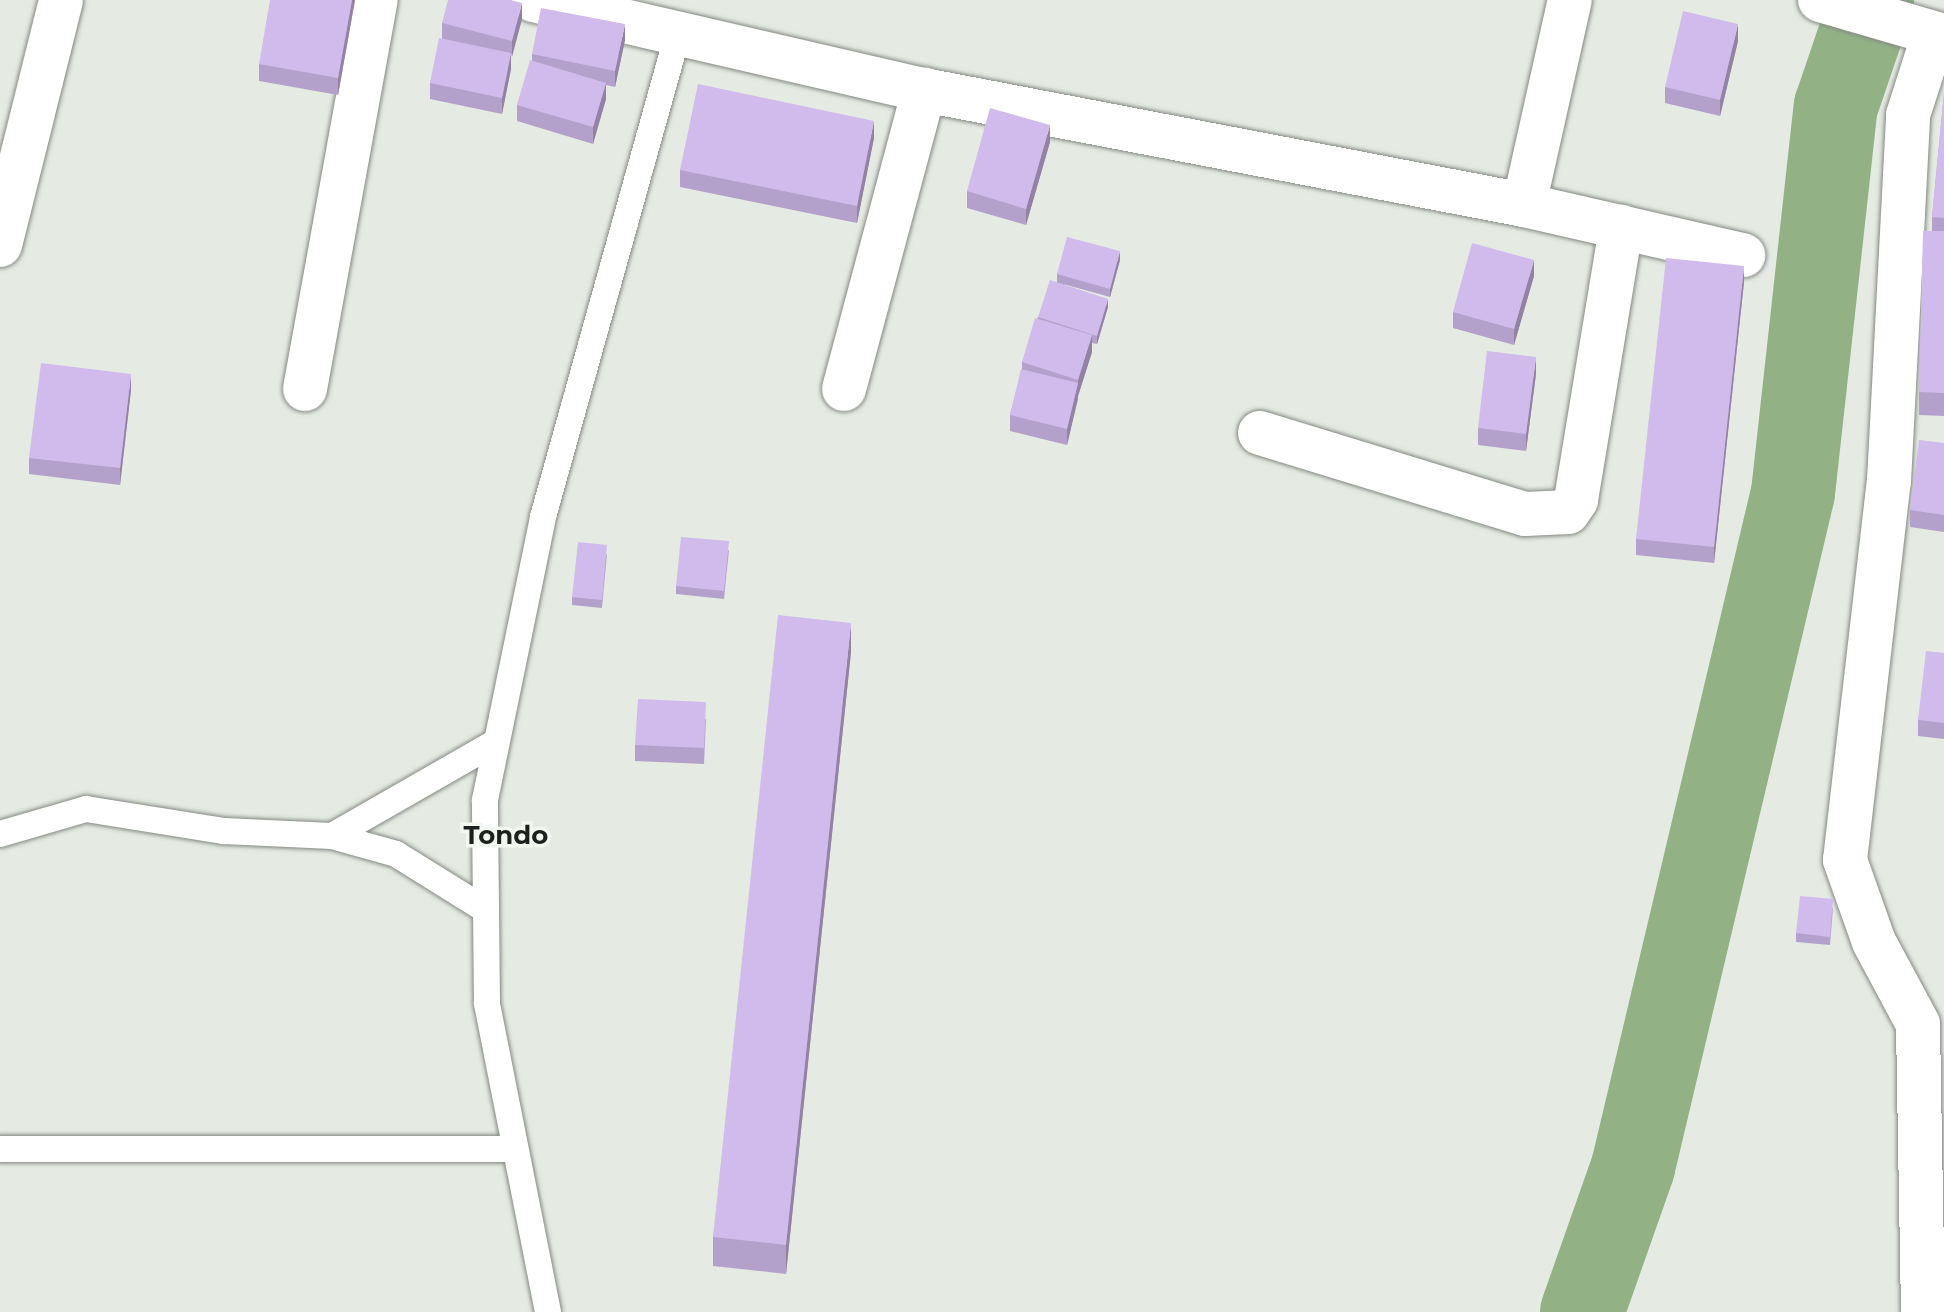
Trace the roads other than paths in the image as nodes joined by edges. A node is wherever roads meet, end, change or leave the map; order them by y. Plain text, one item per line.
1 (61, 0) edge
2 (376, 0) edge
3 (533, 0) edge
4 (1570, 0) edge
5 (1821, 0) edge
6 (683, 16) edge
7 (1928, 31) edge
8 (924, 90) junction
9 (1524, 205) junction
10 (1621, 227) junction
11 (0, 245) edge
12 (1743, 255) dead end
13 (305, 389) dead end
14 (844, 389) dead end
15 (1260, 433) dead end
16 (496, 742) junction
17 (0, 834) edge
18 (332, 836) junction
19 (486, 910) junction
20 (0, 1149) edge
21 (514, 1149) junction
22 (548, 1312) edge
23 (1923, 1312) edge

1 - 11 street
2 - 13 street
3 - 6 street
4 - 9 street
5 - 7 street
6 - 8 street
6 - 16 lane
7 - 23 street
8 - 9 street
8 - 14 street
9 - 10 street
10 - 12 street
10 - 15 street
16 - 18 lane
16 - 19 lane
17 - 18 lane
18 - 19 lane
19 - 21 lane
20 - 21 lane
21 - 22 lane

